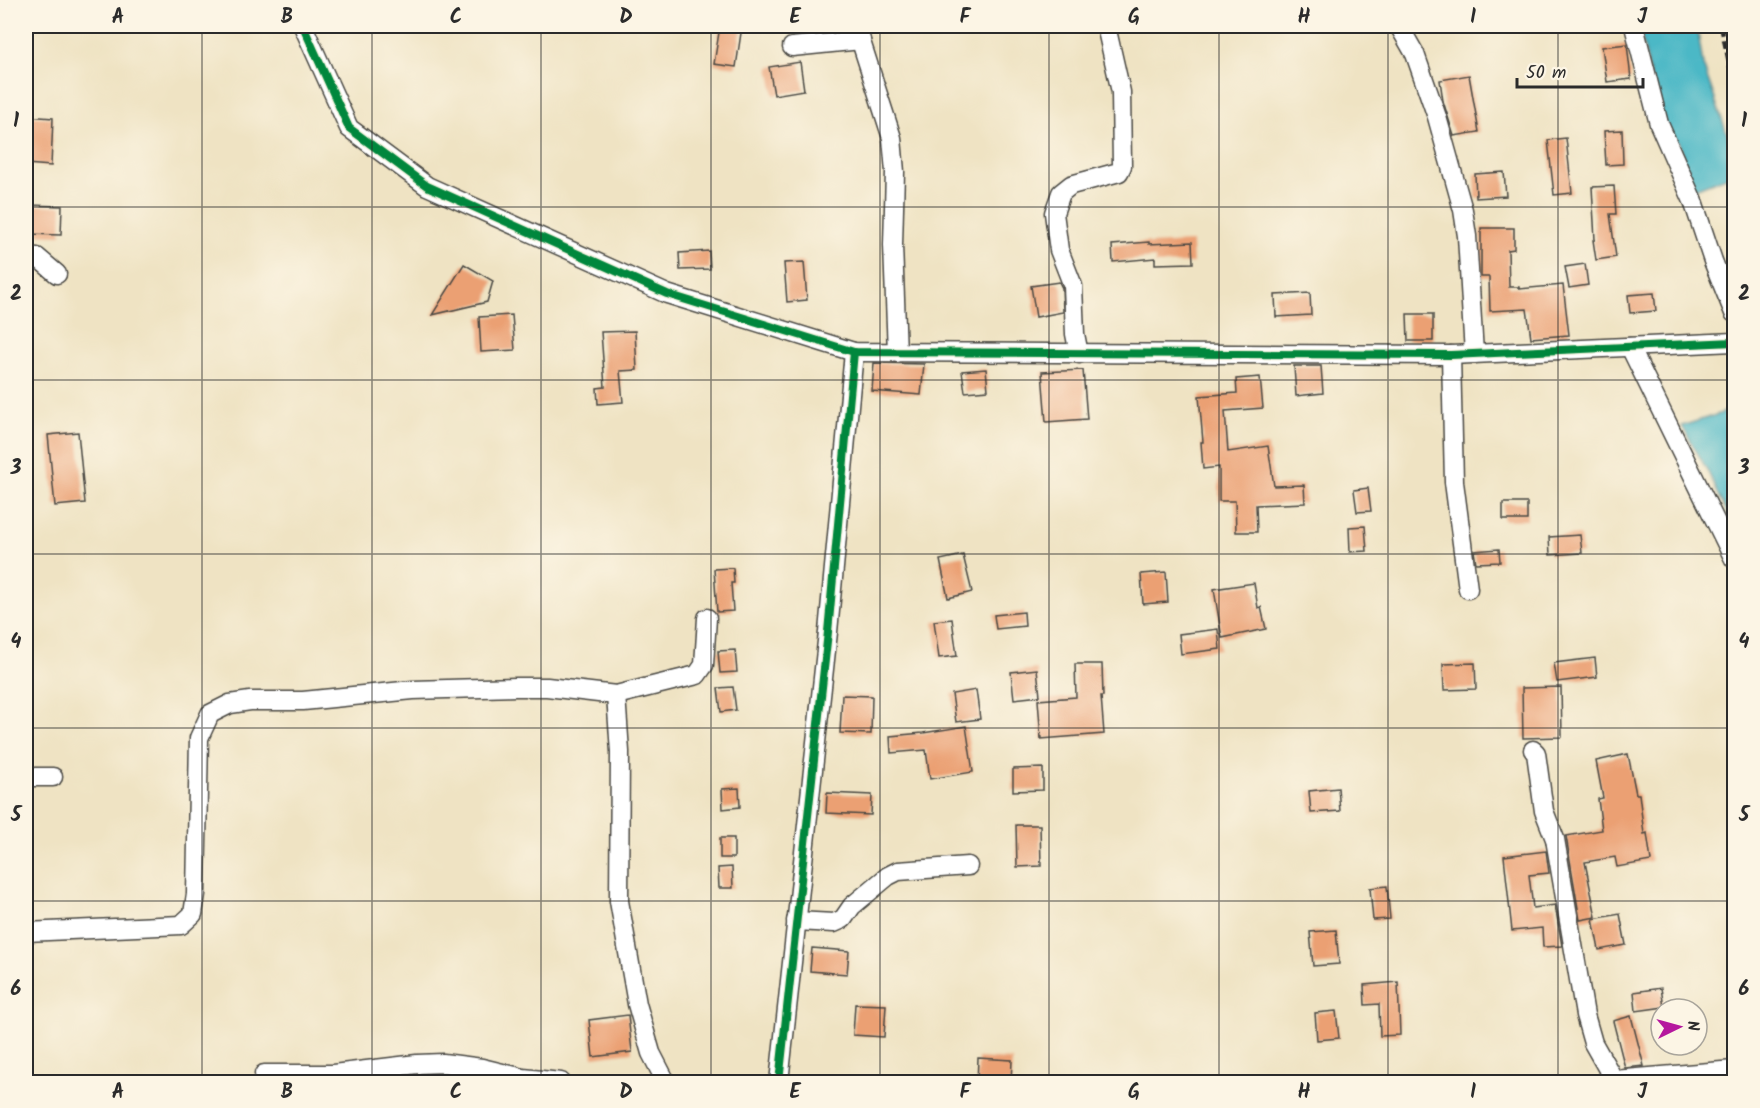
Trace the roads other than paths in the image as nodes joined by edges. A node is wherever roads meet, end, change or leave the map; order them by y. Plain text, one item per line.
1 (303, 26) edge
2 (1106, 26) edge
3 (1399, 26) edge
4 (1634, 26) edge
5 (858, 33) edge
6 (792, 46) dead end
7 (26, 256) edge
8 (57, 274) dead end
9 (1734, 313) edge
10 (1734, 342) edge
11 (1630, 347) junction
12 (854, 352) junction
13 (897, 353) junction
14 (1079, 354) junction
15 (1474, 354) junction
16 (1451, 355) junction
17 (1734, 559) edge
18 (1468, 589) dead end
19 (707, 618) dead end
20 (616, 695) junction
21 (1533, 750) dead end
22 (26, 777) edge
23 (52, 777) dead end
24 (968, 866) dead end
25 (796, 921) junction
26 (26, 932) edge
27 (1734, 1070) edge
28 (264, 1074) dead end
29 (1614, 1081) edge
30 (561, 1083) edge
31 (666, 1083) edge
32 (779, 1083) edge

1 - 12 street
2 - 14 street
3 - 15 street
4 - 9 street
5 - 6 street
5 - 13 street
7 - 8 street
10 - 11 street
11 - 15 street
11 - 17 street
12 - 13 street
12 - 25 street
13 - 14 street
14 - 16 street
15 - 16 street
16 - 18 street
19 - 20 street
20 - 26 street
20 - 31 street
21 - 29 street
22 - 23 street
24 - 25 street
25 - 32 street
27 - 29 street
28 - 30 street

